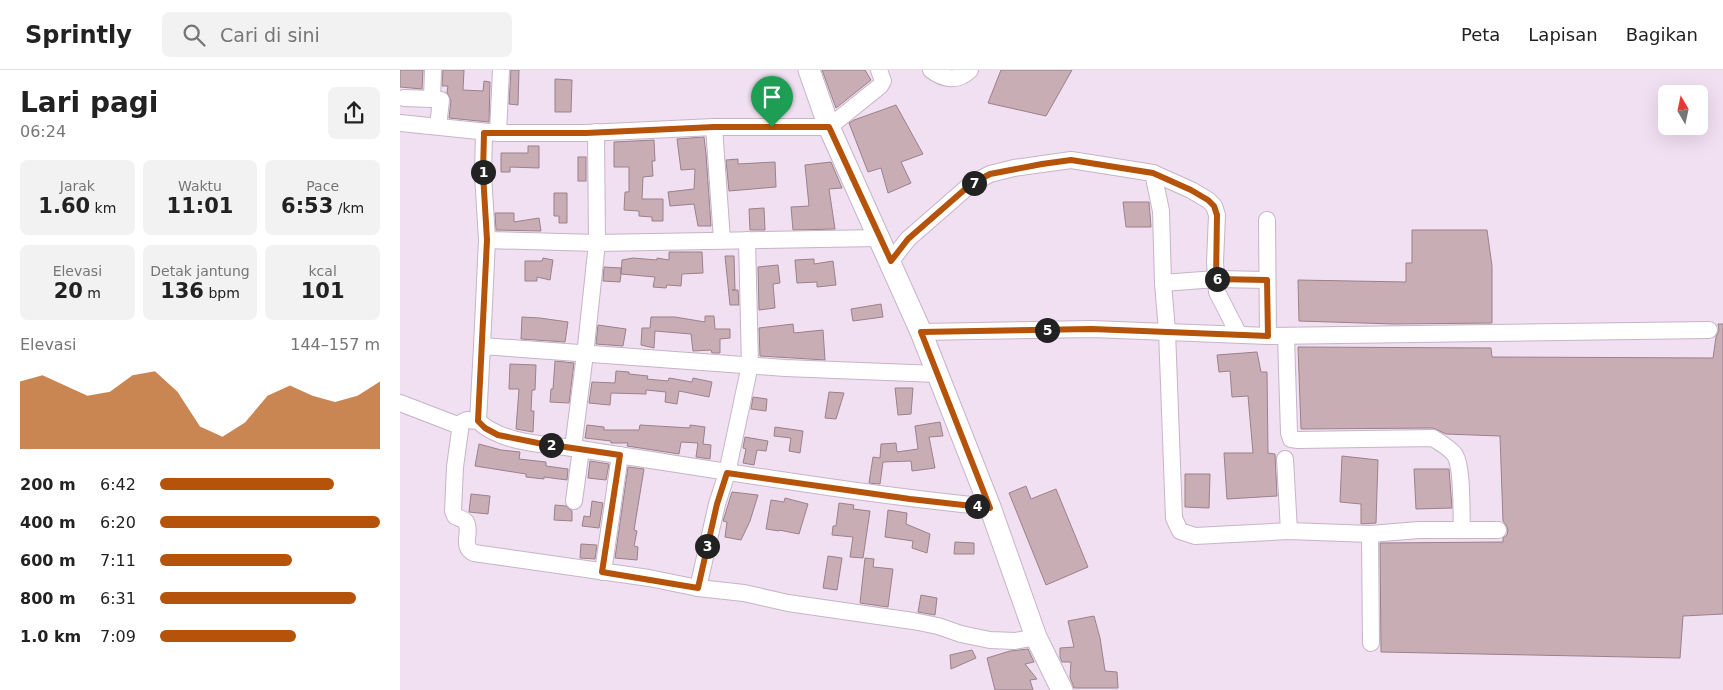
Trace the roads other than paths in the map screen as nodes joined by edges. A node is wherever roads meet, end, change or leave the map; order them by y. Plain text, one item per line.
1 (434, 70) edge
2 (501, 70) edge
3 (809, 70) edge
4 (879, 70) edge
5 (931, 70) edge
6 (970, 70) edge
7 (404, 98) dead end
8 (432, 98) junction
9 (400, 123) edge
10 (438, 126) junction
11 (714, 127) junction
12 (829, 127) junction
13 (596, 132) junction
14 (491, 133) junction
15 (1153, 173) junction
16 (1267, 220) dead end
17 (880, 238) junction
18 (487, 240) junction
19 (722, 240) junction
20 (747, 240) junction
21 (596, 243) junction
22 (891, 261) junction
23 (1216, 279) junction
24 (1267, 280) junction
25 (1163, 283) junction
26 (1709, 330) dead end
27 (921, 332) junction
28 (1167, 332) junction
29 (1238, 333) junction
30 (1268, 336) junction
31 (1286, 336) junction
32 (482, 346) junction
33 (585, 353) junction
34 (750, 365) junction
35 (938, 374) junction
36 (400, 403) edge
37 (478, 421) junction
38 (460, 426) junction
39 (577, 449) junction
40 (620, 455) junction
41 (1285, 459) dead end
42 (727, 473) junction
43 (574, 501) dead end
44 (990, 508) junction
45 (1462, 530) junction
46 (1498, 530) dead end
47 (1289, 532) junction
48 (1370, 534) junction
49 (602, 572) junction
50 (698, 588) junction
51 (1036, 637) junction
52 (1371, 643) dead end
53 (1062, 690) edge

1 - 8 street
2 - 14 street
3 - 12 main road
4 - 12 street
5 - 6 street
7 - 8 street
8 - 10 street
9 - 10 street
10 - 14 street
11 - 12 street
11 - 13 street
11 - 19 street
12 - 17 main road
13 - 14 street
13 - 21 street
14 - 18 street
15 - 22 street
15 - 23 street
15 - 25 street
16 - 24 street
17 - 20 street
17 - 22 main road
18 - 21 street
18 - 32 street
19 - 20 street
19 - 21 street
20 - 34 street
21 - 33 street
22 - 27 main road
23 - 24 street
23 - 25 street
23 - 29 street
24 - 30 street
25 - 28 street
26 - 31 street
27 - 28 street
27 - 35 main road
28 - 29 street
28 - 47 street
29 - 30 street
30 - 31 street
31 - 45 street
32 - 33 street
32 - 37 street
33 - 34 street
33 - 39 street
34 - 35 street
34 - 42 street
35 - 44 main road
36 - 38 street
37 - 38 street
37 - 39 street
38 - 49 street
39 - 40 street
39 - 43 street
40 - 42 street
40 - 49 street
41 - 47 street
42 - 44 street
42 - 50 street
44 - 51 main road
45 - 46 street
45 - 48 street
47 - 48 street
48 - 52 street
49 - 50 street
50 - 51 street
51 - 53 main road

